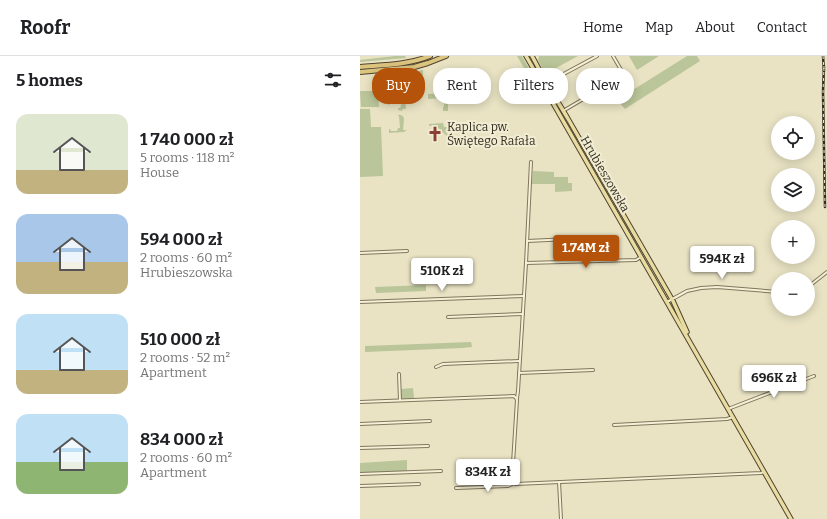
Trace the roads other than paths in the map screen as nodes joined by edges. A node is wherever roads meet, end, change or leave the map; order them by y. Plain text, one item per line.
1 (430, 56) edge
2 (446, 56) edge
3 (526, 56) edge
4 (532, 56) edge
5 (597, 56) edge
6 (613, 56) edge
7 (395, 64) junction
8 (360, 67) edge
9 (396, 68) edge
10 (404, 68) edge
11 (538, 68) edge
12 (372, 71) edge
13 (360, 72) edge
14 (568, 72) edge
15 (559, 104) edge
16 (563, 111) junction
17 (531, 162) dead end
18 (615, 200) junction
19 (610, 202) junction
20 (591, 238) dead end
21 (527, 241) junction
22 (408, 251) dead end
23 (360, 253) edge
24 (641, 257) junction
25 (526, 264) junction
26 (827, 272) edge
27 (815, 281) edge
28 (771, 291) edge
29 (524, 296) junction
30 (672, 300) junction
31 (360, 302) edge
32 (667, 303) junction
33 (523, 314) junction
34 (448, 317) dead end
35 (692, 346) junction
36 (519, 361) junction
37 (436, 366) dead end
38 (593, 370) dead end
39 (519, 373) junction
40 (399, 374) dead end
41 (814, 376) dead end
42 (517, 399) junction
43 (400, 400) junction
44 (360, 402) edge
45 (728, 409) junction
46 (733, 417) junction
47 (430, 422) dead end
48 (360, 424) edge
49 (614, 425) dead end
50 (428, 446) dead end
51 (360, 448) edge
52 (513, 464) junction
53 (463, 467) dead end
54 (441, 471) dead end
55 (764, 472) junction
56 (360, 474) edge
57 (559, 482) junction
58 (514, 483) junction
59 (419, 484) dead end
60 (360, 486) edge
61 (456, 488) dead end
62 (561, 519) edge
63 (791, 519) edge

1 - 7 highway
2 - 10 highway
3 - 19 main road, Hrubieszowska
4 - 11 main road, Hrubieszowska
5 - 14 street
6 - 16 street
7 - 8 highway
7 - 9 highway
12 - 13 highway
15 - 16 main road, Hrubieszowska
16 - 18 main road, Hrubieszowska
17 - 21 street
18 - 19 main road
18 - 30 main road, Hrubieszowska
19 - 24 main road, Hrubieszowska
20 - 21 street
21 - 25 street
22 - 23 street
24 - 25 street
24 - 32 main road, Hrubieszowska
25 - 29 street
26 - 27 street
28 - 30 street
29 - 31 street
29 - 33 street
30 - 32 street
30 - 35 main road, Hrubieszowska
32 - 35 main road, Hrubieszowska
33 - 34 street
33 - 36 street
35 - 45 main road
36 - 37 street
36 - 39 street
38 - 39 street
39 - 42 street
40 - 43 street
41 - 45 street
42 - 43 street
42 - 52 street
43 - 44 street
45 - 46 main road
46 - 49 street
46 - 55 main road
47 - 48 street
50 - 51 street
52 - 53 street
52 - 58 street
54 - 56 street
55 - 57 street
55 - 63 main road
57 - 58 street
57 - 62 street
58 - 61 street
59 - 60 street

